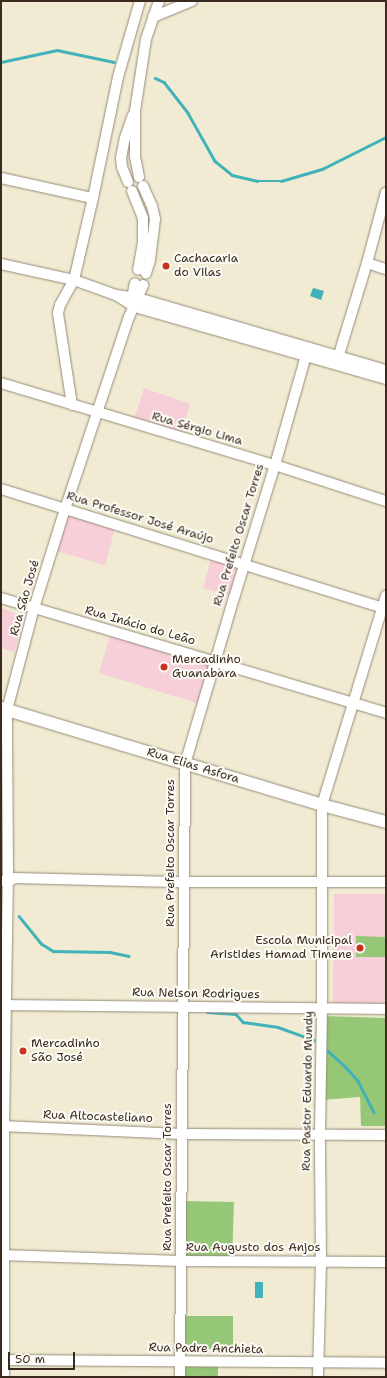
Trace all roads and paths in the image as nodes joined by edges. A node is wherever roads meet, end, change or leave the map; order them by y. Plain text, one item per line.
1 (140, 1) edge
2 (159, 1) edge
3 (192, 1) edge
4 (153, 17) junction
5 (134, 111) junction
6 (1, 178) edge
7 (386, 192) edge
8 (93, 198) junction
9 (367, 263) junction
10 (1, 264) edge
11 (386, 269) edge
12 (74, 280) junction
13 (139, 284) dead end
14 (134, 302) junction
15 (306, 352) junction
16 (337, 361) junction
17 (386, 370) edge
18 (386, 379) edge
19 (1, 383) edge
20 (72, 405) junction
21 (97, 412) junction
22 (275, 465) junction
23 (1, 489) edge
24 (386, 501) edge
25 (66, 509) junction
26 (244, 565) junction
27 (386, 596) edge
28 (1, 598) edge
29 (34, 608) junction
30 (384, 608) edge
31 (215, 662) junction
32 (352, 703) junction
33 (4, 709) edge
34 (386, 713) edge
35 (185, 764) junction
36 (4, 799) edge
37 (322, 805) junction
38 (386, 822) edge
39 (4, 881) edge
40 (184, 882) junction
41 (386, 882) edge
42 (321, 883) junction
43 (4, 978) edge
44 (6, 1005) junction
45 (183, 1008) junction
46 (322, 1008) junction
47 (386, 1009) edge
48 (3, 1039) edge
49 (2, 1126) edge
50 (182, 1134) junction
51 (320, 1135) junction
52 (386, 1135) edge
53 (3, 1255) edge
54 (181, 1261) junction
55 (321, 1261) junction
56 (386, 1262) edge
57 (2, 1360) edge
58 (180, 1361) junction
59 (318, 1363) junction
60 (386, 1363) edge
61 (4, 1377) edge
62 (180, 1377) edge
63 (318, 1377) edge

1 - 8 street
2 - 4 street
3 - 4 street
4 - 5 street
5 - 5 street
6 - 8 street
7 - 9 street
8 - 12 street
9 - 11 street
9 - 16 street
10 - 12 street
12 - 14 street
12 - 20 street
13 - 14 street, Rua São José
14 - 15 street
14 - 21 street, Rua São José
15 - 16 street
15 - 22 street, Rua Prefeito Oscar Torres
16 - 17 street
16 - 18 street
19 - 20 street, Rua Sérgio Lima
20 - 21 street, Rua Sérgio Lima
21 - 22 street, Rua Sérgio Lima
21 - 25 street, Rua São José
22 - 24 street, Rua Sérgio Lima
22 - 26 street, Rua Prefeito Oscar Torres
23 - 25 street, Rua Professor José Araújo
25 - 26 street, Rua Professor José Araújo
25 - 29 street, Rua São José
26 - 30 street, Rua Professor José Araújo
26 - 31 street, Rua Prefeito Oscar Torres
27 - 30 street, Rua Pastor Eduardo Mundy
28 - 29 street, Rua Inácio do Leão
29 - 31 street, Rua Inácio do Leão
29 - 33 street, Rua São José
30 - 32 street, Rua Pastor Eduardo Mundy
31 - 32 street, Rua Inácio do Leão
31 - 35 street, Rua Prefeito Oscar Torres
32 - 34 street, Rua Inácio do Leão
32 - 37 street, Rua Pastor Eduardo Mundy
33 - 35 street, Rua Elias Asfora
33 - 36 street, Rua São José
35 - 37 street, Rua Elias Asfora
35 - 40 street, Rua Prefeito Oscar Torres
36 - 39 street, Rua São José
37 - 38 street, Rua Elias Asfora
37 - 42 street, Rua Pastor Eduardo Mundy
39 - 40 street
39 - 43 street, Rua São José
40 - 42 street
40 - 45 street, Rua Prefeito Oscar Torres
41 - 42 street
42 - 46 street, Rua Pastor Eduardo Mundy
43 - 44 street, Rua São José
44 - 45 street, Rua Nelson Rodrigues
44 - 48 street, Rua São José
45 - 46 street, Rua Nelson Rodrigues
45 - 50 street, Rua Prefeito Oscar Torres
46 - 47 street, Rua Nelson Rodrigues
46 - 51 street, Rua Pastor Eduardo Mundy
48 - 49 street, Rua São José
49 - 50 street, Rua Altocasteliano
49 - 53 street, Rua São José
50 - 51 street, Rua Altocasteliano
50 - 54 street, Rua Prefeito Oscar Torres
51 - 52 street, Rua Altocasteliano
51 - 55 street, Rua Pastor Eduardo Mundy
53 - 54 street, Rua Augusto dos Anjos
53 - 57 street, Rua São José
54 - 55 street, Rua Augusto dos Anjos
54 - 58 street, Rua Prefeito Oscar Torres
55 - 56 street, Rua Augusto dos Anjos
55 - 59 street, Rua Pastor Eduardo Mundy
57 - 58 street, Rua Padre Anchieta
57 - 61 street, Rua São José
58 - 59 street, Rua Padre Anchieta
58 - 62 street, Rua Prefeito Oscar Torres
59 - 60 street, Rua Padre Anchieta
59 - 63 street, Rua Pastor Eduardo Mundy

